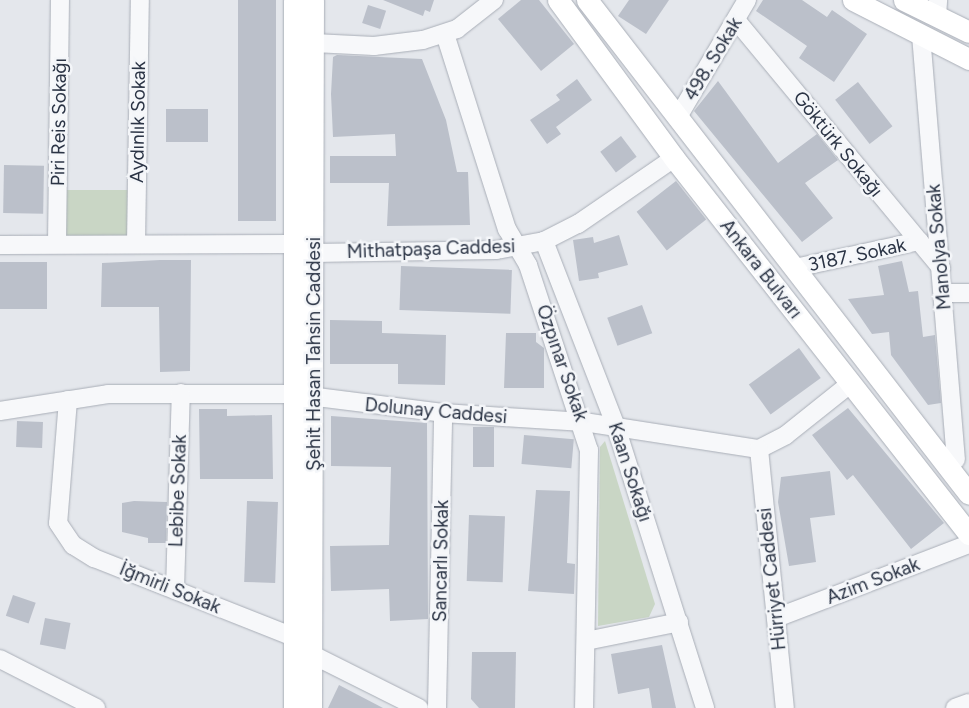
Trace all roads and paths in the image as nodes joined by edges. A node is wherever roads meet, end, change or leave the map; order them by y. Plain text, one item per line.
1 (60, 0) edge
2 (140, 0) edge
3 (294, 0) edge
4 (313, 0) edge
5 (494, 0) edge
6 (558, 0) edge
7 (587, 0) edge
8 (747, 0) edge
9 (852, 0) edge
10 (904, 0) edge
11 (938, 8) edge
12 (736, 20) junction
13 (969, 32) edge
14 (445, 34) junction
15 (921, 35) junction
16 (314, 43) junction
17 (969, 59) edge
18 (678, 117) junction
19 (674, 158) junction
20 (544, 241) junction
21 (919, 241) junction
22 (57, 243) junction
23 (0, 244) edge
24 (136, 244) junction
25 (292, 244) junction
26 (518, 247) junction
27 (314, 253) junction
28 (795, 268) junction
29 (941, 268) junction
30 (943, 293) junction
31 (969, 293) edge
32 (850, 384) junction
33 (181, 393) junction
34 (293, 394) junction
35 (68, 400) junction
36 (314, 400) junction
37 (0, 411) edge
38 (443, 413) junction
39 (584, 422) junction
40 (616, 427) junction
41 (759, 449) junction
42 (956, 460) edge
43 (969, 494) edge
44 (969, 534) edge
45 (969, 544) edge
46 (175, 590) junction
47 (776, 618) junction
48 (679, 622) junction
49 (294, 637) junction
50 (586, 641) junction
51 (312, 654) junction
52 (0, 659) edge
53 (969, 703) edge
54 (96, 708) edge
55 (294, 708) edge
56 (311, 708) edge
57 (419, 708) edge
58 (437, 708) edge
59 (584, 708) edge
60 (705, 708) edge
61 (784, 708) edge
62 (955, 708) edge

1 - 22 street, Piri Reis Sokağı
2 - 24 street, Aydınlık Sokak
3 - 25 main road, Şehit Hasan Tahsin Caddesi
4 - 16 main road, Şehit Hasan Tahsin Caddesi
5 - 14 street
6 - 19 main road, Ankara Bulvarı
7 - 18 main road, Ankara Bulvarı
8 - 12 street, 498. Sokak
9 - 15 main road
10 - 11 main road
11 - 13 main road
12 - 18 street, 498. Sokak
12 - 21 street, Göktürk Sokağı
14 - 16 street
14 - 26 street, Özpınar Sokak
15 - 17 main road
15 - 29 street, Manolya Sokak
16 - 27 main road, Şehit Hasan Tahsin Caddesi
18 - 28 main road, Ankara Bulvarı
19 - 20 street, Mithatpaşa Caddesi
19 - 32 main road, Ankara Bulvarı
20 - 26 street, Mithatpaşa Caddesi
20 - 40 street, Kaan Sokağı
21 - 28 street, 3187. Sokak
21 - 29 street, Göktürk Sokağı
22 - 23 street
22 - 24 street
24 - 25 street
25 - 34 main road, Şehit Hasan Tahsin Caddesi
26 - 27 street, Mithatpaşa Caddesi
26 - 39 street, Özpınar Sokak
27 - 36 main road, Şehit Hasan Tahsin Caddesi
28 - 42 main road, Ankara Bulvarı
29 - 30 street, Manolya Sokak
30 - 31 street
30 - 42 street, Manolya Sokak
32 - 41 street
32 - 44 main road, Ankara Bulvarı
33 - 34 street, Dolunay Caddesi
33 - 35 street, Dolunay Caddesi
33 - 46 street, Lebibe Sokak
34 - 36 street, Dolunay Caddesi
34 - 49 main road, Şehit Hasan Tahsin Caddesi
35 - 37 street, Dolunay Caddesi
35 - 46 street, İğmirli Sokak
36 - 38 street, Dolunay Caddesi
36 - 51 main road, Şehit Hasan Tahsin Caddesi
38 - 39 street, Dolunay Caddesi
38 - 58 street, Sancarlı Sokak
39 - 40 street, Dolunay Caddesi
39 - 50 street, Özpınar Sokak
40 - 41 street, Dolunay Caddesi
40 - 48 street, Kaan Sokağı
41 - 47 street, Hürriyet Caddesi
42 - 43 main road, Ankara Bulvarı
45 - 47 street, Azim Sokak
46 - 49 street, İğmirli Sokak
47 - 61 street, Hürriyet Caddesi
48 - 50 street
48 - 60 street, Kaan Sokağı
49 - 55 main road, Şehit Hasan Tahsin Caddesi
50 - 59 street, Özpınar Sokak
51 - 56 main road, Şehit Hasan Tahsin Caddesi
51 - 57 street
52 - 54 street
53 - 62 street

